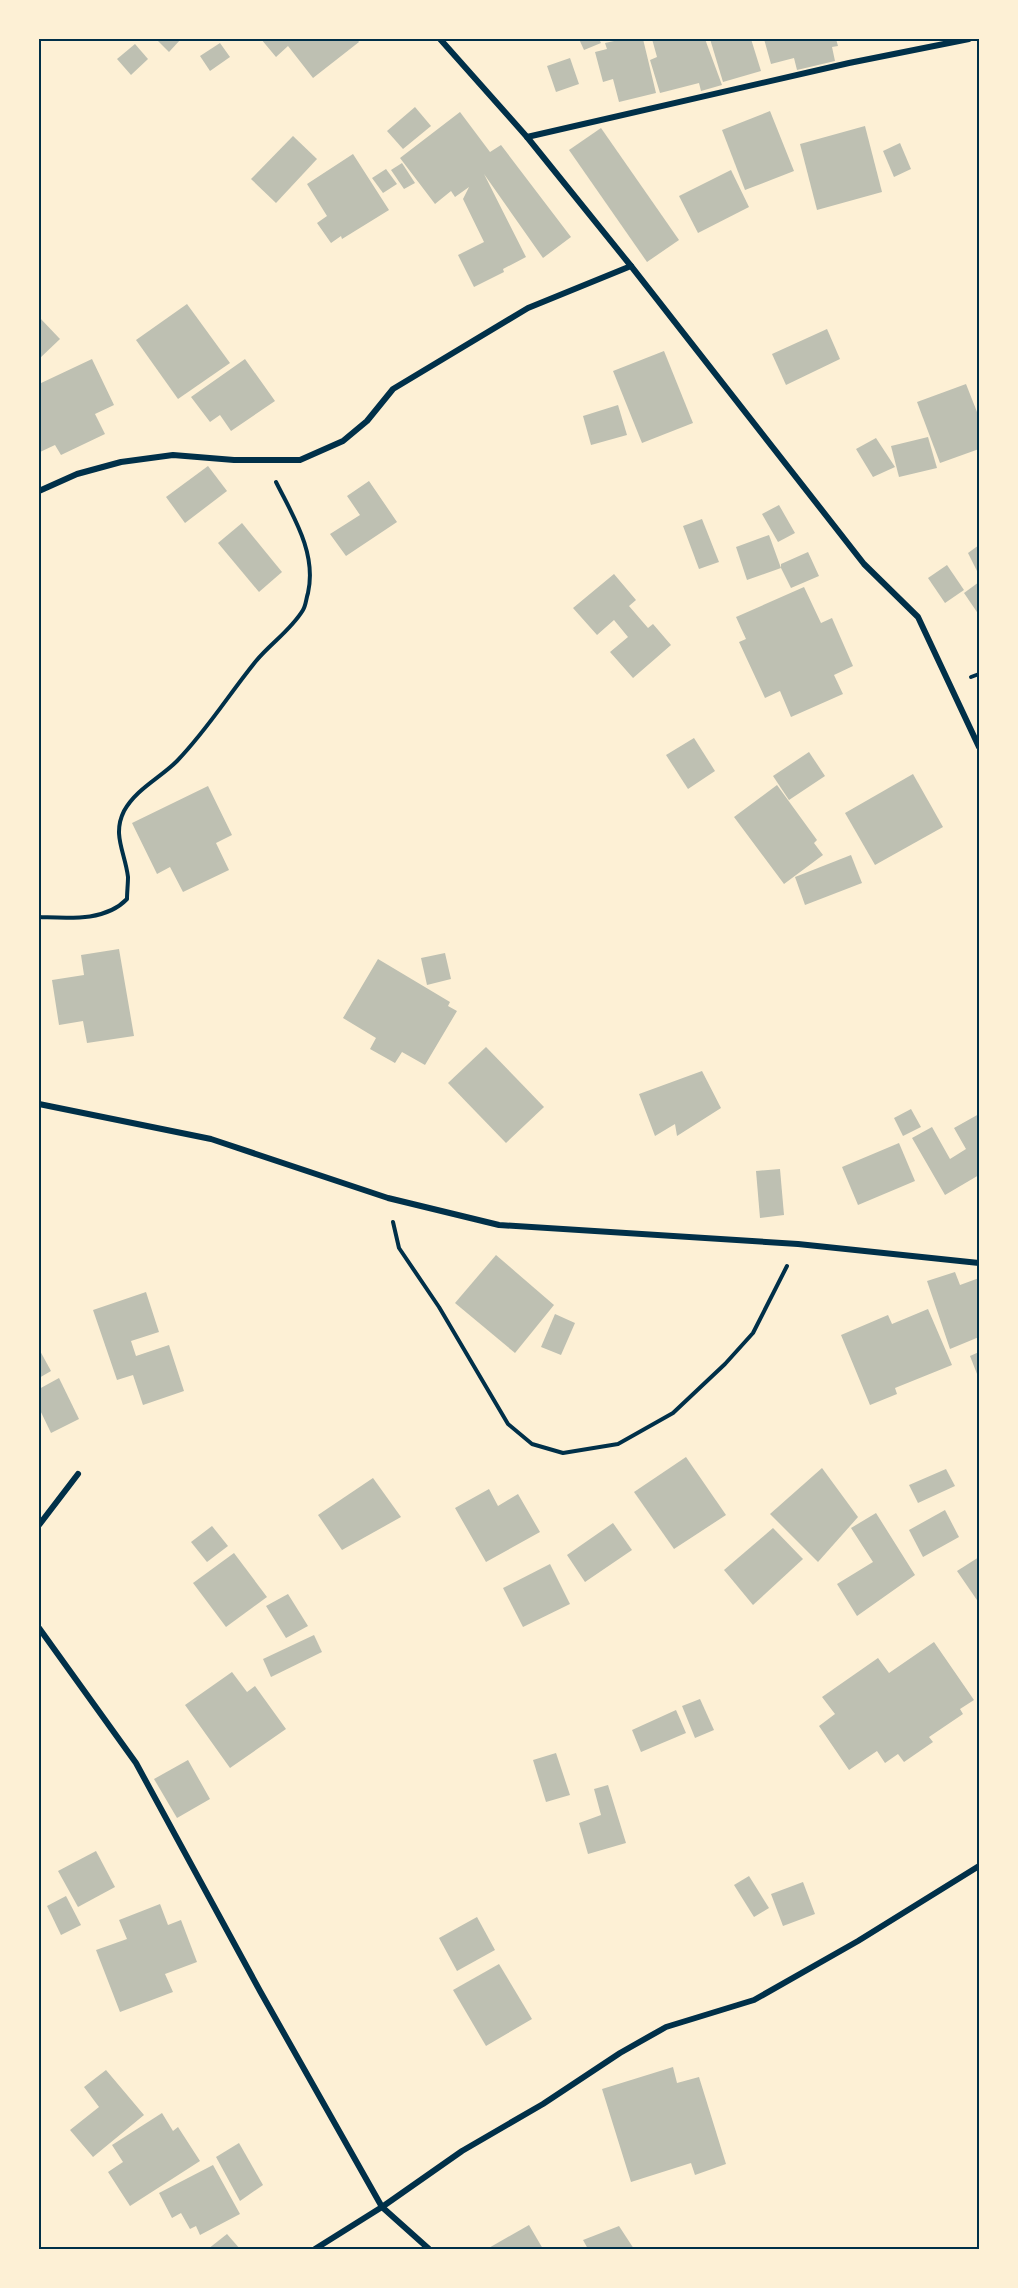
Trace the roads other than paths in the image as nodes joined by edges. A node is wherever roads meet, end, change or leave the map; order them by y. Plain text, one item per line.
1 (440, 39) edge
2 (969, 39) edge
3 (526, 137) junction
4 (631, 266) junction
5 (39, 491) edge
6 (979, 747) edge
7 (39, 1104) edge
8 (979, 1263) edge
9 (78, 1474) dead end
10 (39, 1525) edge
11 (39, 1628) edge
12 (979, 1866) edge
13 (382, 2206) junction
14 (315, 2249) edge
15 (429, 2249) edge

1 - 3 street
2 - 3 street
3 - 4 street
4 - 5 street
4 - 6 street
7 - 8 street
9 - 10 street
11 - 13 street
12 - 13 street
13 - 14 street
13 - 15 street

